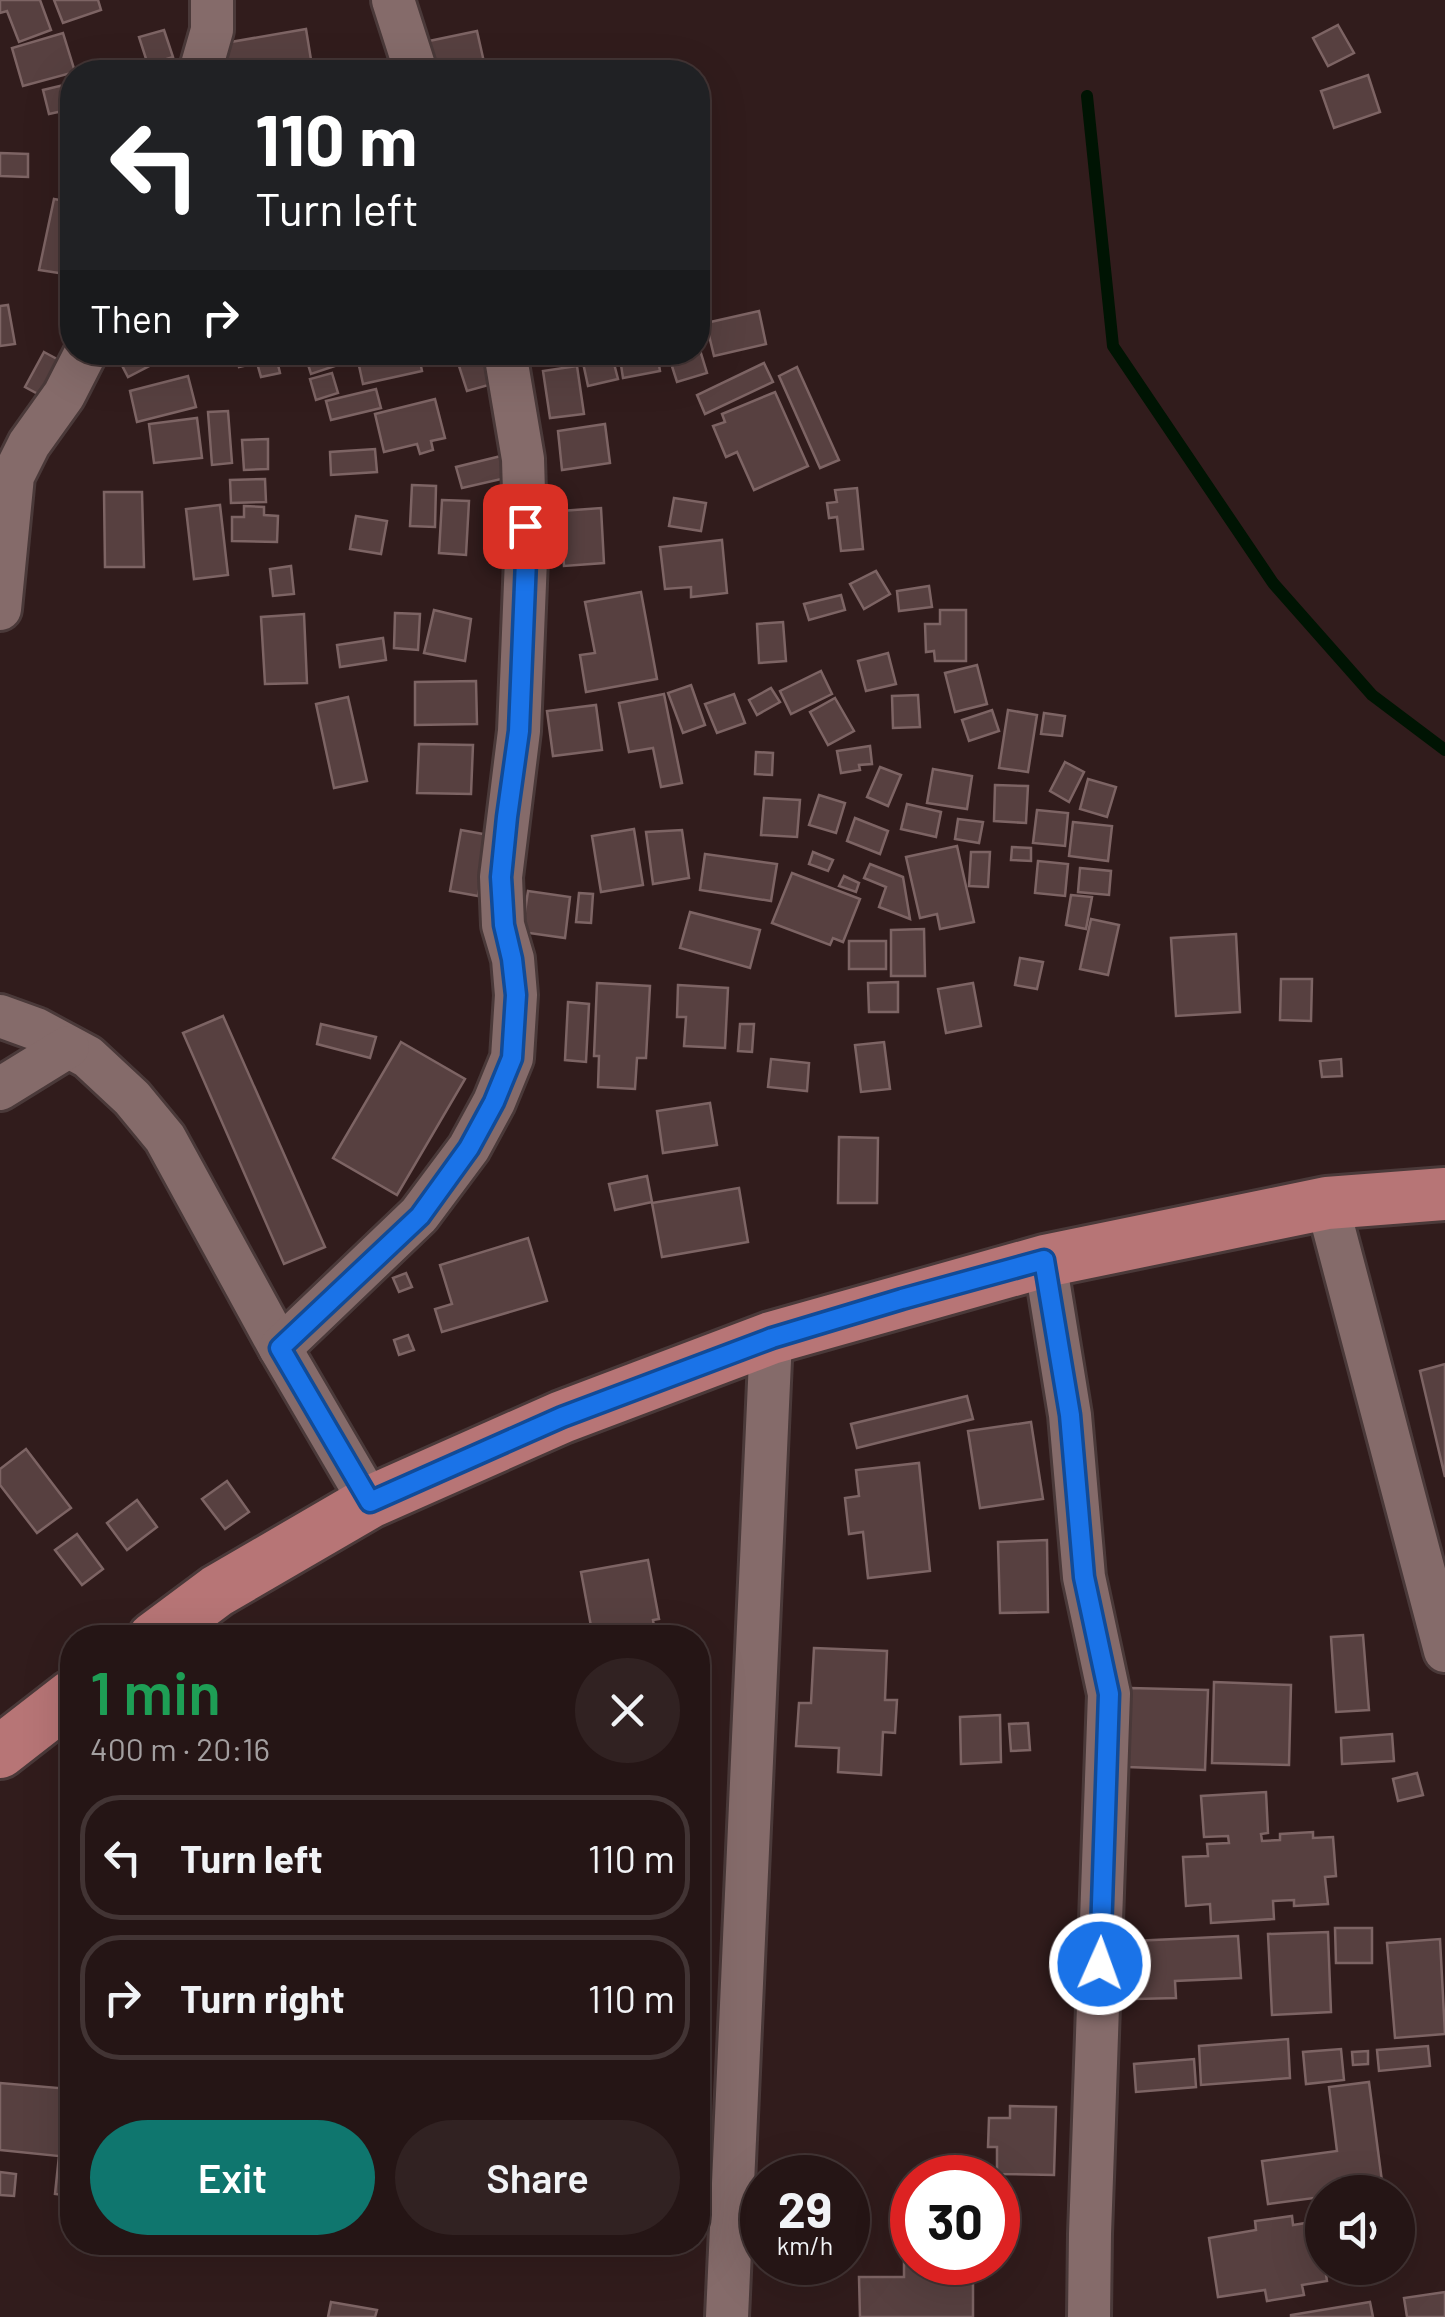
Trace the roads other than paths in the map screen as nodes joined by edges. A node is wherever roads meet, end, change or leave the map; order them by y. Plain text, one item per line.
1 (212, 0) edge
2 (394, 0) edge
3 (203, 60) edge
4 (412, 60) edge
5 (80, 365) edge
6 (507, 365) edge
7 (0, 609) edge
8 (0, 1016) edge
9 (68, 1047) junction
10 (0, 1088) edge
11 (1445, 1194) edge
12 (1326, 1203) junction
13 (1044, 1260) junction
14 (772, 1338) junction
15 (280, 1348) junction
16 (370, 1502) junction
17 (172, 1625) edge
18 (1445, 1651) edge
19 (60, 1705) edge
20 (0, 1752) edge
21 (727, 2317) edge
22 (1090, 2317) edge

1 - 3 street
2 - 4 street
5 - 7 street
6 - 15 street
8 - 9 street
9 - 10 street
9 - 15 street
11 - 12 main road
12 - 13 main road
12 - 18 street
13 - 14 main road
13 - 22 street
14 - 16 main road
14 - 21 street
15 - 16 street
16 - 17 main road
19 - 20 main road

